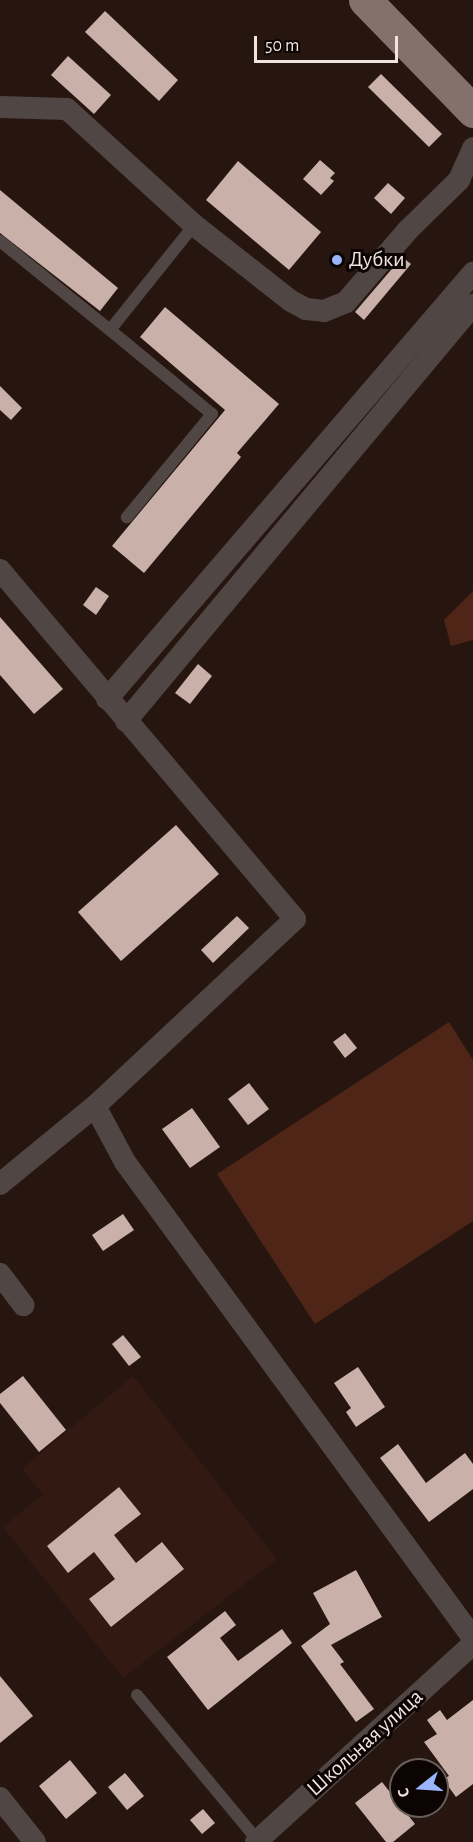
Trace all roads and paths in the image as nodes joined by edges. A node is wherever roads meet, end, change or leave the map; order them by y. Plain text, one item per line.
1 (365, 0) edge
2 (0, 107) edge
3 (473, 111) edge
4 (473, 148) edge
5 (194, 225) junction
6 (0, 241) edge
7 (473, 273) edge
8 (473, 305) edge
9 (110, 330) junction
10 (127, 517) dead end
11 (0, 570) edge
12 (107, 699) junction
13 (126, 721) junction
14 (95, 1106) junction
15 (0, 1184) edge
16 (0, 1274) edge
17 (23, 1305) dead end
18 (473, 1638) edge
19 (473, 1644) edge
20 (137, 1695) dead end
21 (0, 1798) edge
22 (257, 1841) edge
23 (35, 1842) edge

1 - 3 main road
2 - 5 street
4 - 5 street
5 - 9 lane
6 - 9 lane
7 - 12 street
8 - 13 street
9 - 10 lane
11 - 12 street
12 - 13 street
13 - 14 street
14 - 15 street
14 - 18 street
16 - 17 street
19 - 22 street, Школьная улица
20 - 22 lane
21 - 23 street

